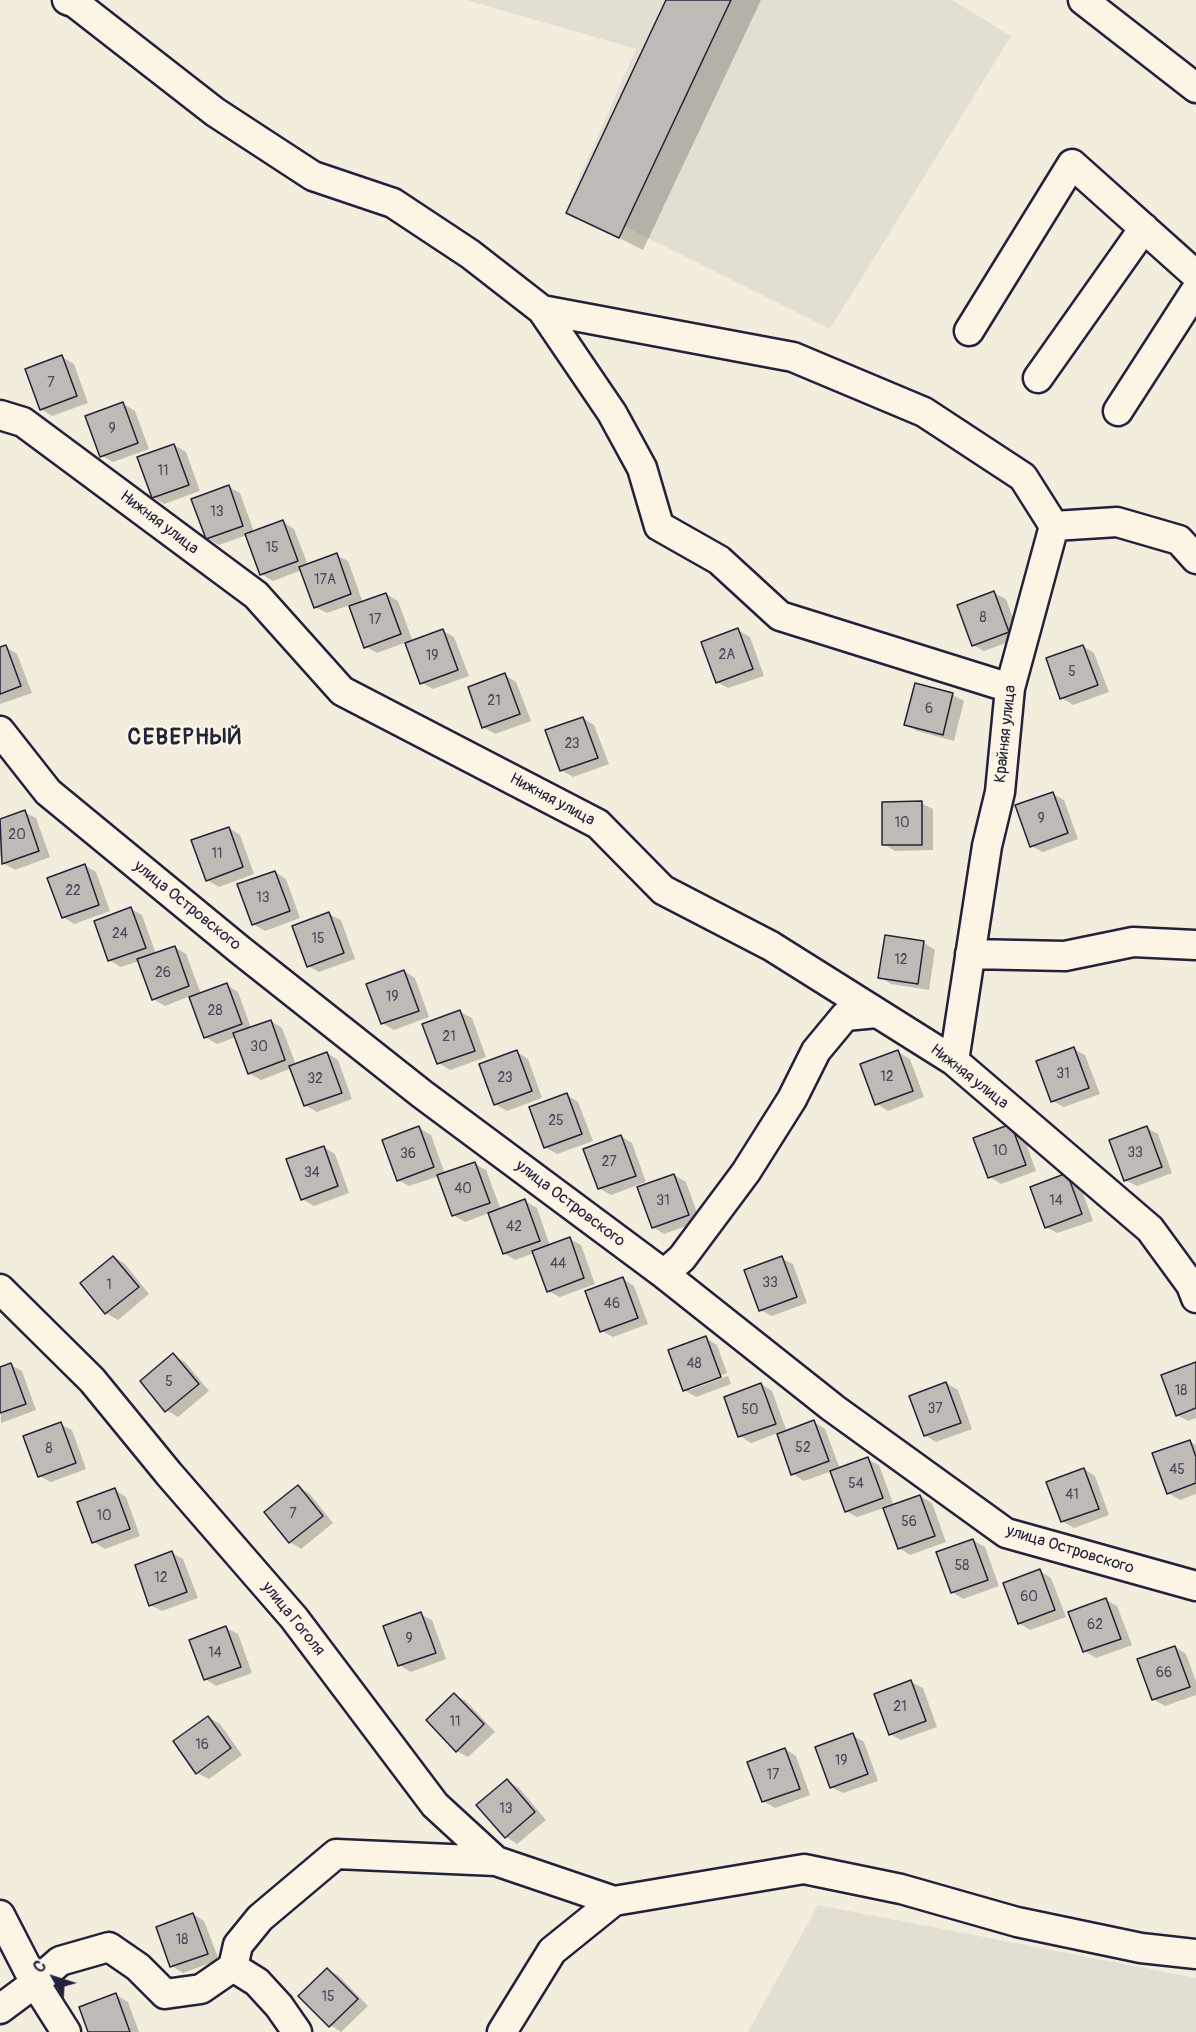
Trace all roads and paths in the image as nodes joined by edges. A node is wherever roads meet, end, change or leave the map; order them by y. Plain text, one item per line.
1 (67, 0) edge
2 (1083, 0) edge
3 (1196, 88) edge
4 (1144, 228) junction
5 (1196, 275) edge
6 (1196, 290) edge
7 (542, 310) junction
8 (969, 332) dead end
9 (1038, 378) dead end
10 (1118, 411) dead end
11 (0, 415) edge
12 (1054, 526) junction
13 (1196, 559) edge
14 (1010, 688) junction
15 (0, 731) edge
16 (1196, 945) edge
17 (970, 954) junction
18 (877, 1013) junction
19 (954, 1061) junction
20 (664, 1274) junction
21 (0, 1289) edge
22 (1196, 1298) edge
23 (1196, 1586) edge
24 (496, 1861) junction
25 (614, 1901) junction
26 (0, 1915) edge
27 (1196, 1954) edge
28 (233, 1967) junction
29 (35, 1983) junction
30 (0, 2009) edge
31 (66, 2032) edge
32 (297, 2032) edge
33 (502, 2032) edge

1 - 7 street
2 - 3 street
4 - 5 street
4 - 8 street
4 - 9 street
6 - 10 street
7 - 12 street
7 - 14 street
11 - 18 street, Нижняя улица
12 - 13 street
12 - 14 street, Крайняя улица
14 - 17 street, Крайняя улица
15 - 20 street, улица Островского
16 - 17 street
17 - 19 street, Крайняя улица
18 - 19 street, Нижняя улица
18 - 20 street
19 - 22 street, Нижняя улица
20 - 23 street, улица Островского
21 - 24 street, улица Гоголя
24 - 25 street, улица Гоголя
24 - 28 street
25 - 27 street
25 - 33 street
26 - 29 street
28 - 29 street
28 - 32 street
29 - 30 street
29 - 31 street

